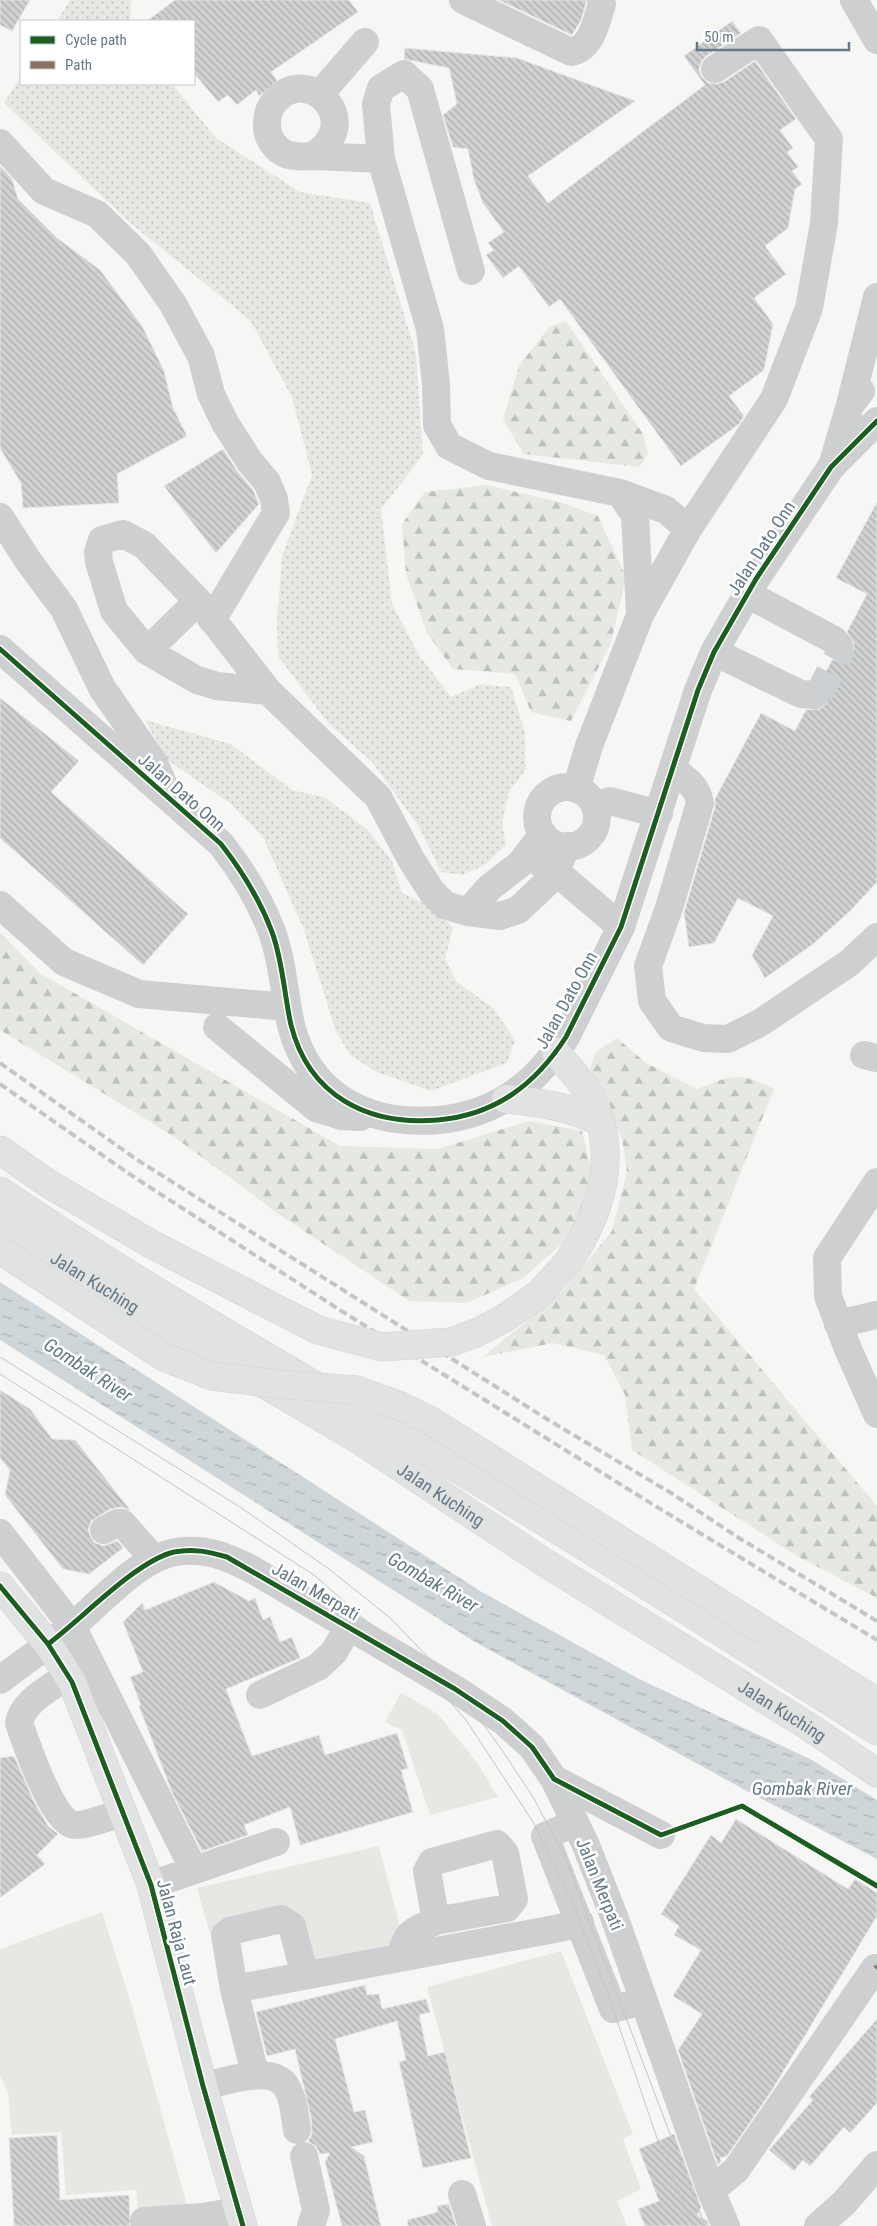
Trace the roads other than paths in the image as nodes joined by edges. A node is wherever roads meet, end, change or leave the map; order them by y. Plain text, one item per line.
1 (463, 0) edge
2 (601, 0) edge
3 (854, 0) edge
4 (877, 40) edge
5 (366, 42) dead end
6 (715, 69) dead end
7 (320, 94) junction
8 (0, 143) edge
9 (312, 156) junction
10 (381, 160) junction
11 (471, 271) dead end
12 (877, 297) edge
13 (877, 371) edge
14 (850, 405) junction
15 (877, 421) edge
16 (831, 467) junction
17 (620, 493) junction
18 (0, 518) edge
19 (688, 529) junction
20 (747, 594) junction
21 (205, 610) junction
22 (640, 614) junction
23 (839, 646) dead end
24 (0, 649) edge
25 (147, 651) junction
26 (714, 652) junction
27 (268, 691) junction
28 (814, 695) dead end
29 (673, 770) junction
30 (586, 797) junction
31 (171, 801) junction
32 (659, 814) junction
33 (543, 834) junction
34 (567, 846) junction
35 (526, 855) junction
36 (556, 871) junction
37 (631, 895) junction
38 (0, 905) edge
39 (669, 908) junction
40 (468, 912) junction
41 (621, 927) junction
42 (877, 937) edge
43 (288, 1007) junction
44 (217, 1027) dead end
45 (556, 1052) junction
46 (877, 1053) edge
47 (877, 1058) edge
48 (506, 1100) junction
49 (383, 1118) junction
50 (601, 1122) junction
51 (0, 1150) edge
52 (877, 1182) edge
53 (0, 1192) edge
54 (0, 1222) edge
55 (0, 1250) edge
56 (877, 1315) edge
57 (838, 1324) junction
58 (877, 1414) edge
59 (104, 1530) dead end
60 (0, 1533) edge
61 (154, 1559) junction
62 (0, 1586) edge
63 (72, 1626) junction
64 (348, 1626) junction
65 (48, 1644) junction
66 (2, 1673) edge
67 (68, 1675) junction
68 (260, 1695) dead end
69 (877, 1702) edge
70 (877, 1731) edge
71 (877, 1773) edge
72 (554, 1779) junction
73 (123, 1812) junction
74 (575, 1823) junction
75 (661, 1835) dead end
76 (276, 1842) dead end
77 (194, 1870) junction
78 (151, 1885) junction
79 (436, 1921) dead end
80 (580, 1922) junction
81 (400, 1958) junction
82 (875, 1968) dead end
83 (305, 1976) junction
84 (234, 1989) junction
85 (643, 2001) junction
86 (254, 2074) junction
87 (203, 2086) junction
88 (298, 2130) dead end
89 (304, 2156) dead end
90 (877, 2165) edge
91 (711, 2191) junction
92 (462, 2194) dead end
93 (240, 2219) edge
94 (144, 2221) dead end
95 (311, 2226) edge
96 (472, 2226) edge
97 (726, 2226) edge
98 (818, 2226) edge

1 - 2 street
3 - 4 street
5 - 7 street
6 - 19 street
7 - 9 street
7 - 9 street
8 - 21 street
9 - 10 street
10 - 11 street
10 - 17 street
12 - 14 street
13 - 14 street, Jalan Dato Onn
14 - 16 street, Jalan Dato Onn
15 - 16 street, Jalan Dato Onn
16 - 20 street, Jalan Dato Onn
17 - 19 street
17 - 22 street
18 - 31 street
19 - 22 street
20 - 23 street
20 - 26 street, Jalan Dato Onn
21 - 25 street
21 - 25 street
21 - 27 street
22 - 30 street
24 - 31 street, Jalan Dato Onn
25 - 27 street
26 - 28 street
26 - 29 street, Jalan Dato Onn
27 - 40 street
29 - 32 street, Jalan Dato Onn
29 - 39 street
30 - 32 street
30 - 33 street
30 - 34 street
31 - 43 street, Jalan Dato Onn
32 - 37 street, Jalan Dato Onn
33 - 34 street
33 - 35 street
34 - 36 street
35 - 36 street
35 - 40 street
36 - 40 street
36 - 41 street
37 - 39 street
37 - 41 street, Jalan Dato Onn
38 - 43 street
39 - 42 street
41 - 45 street, Jalan Dato Onn
43 - 49 street, Jalan Dato Onn
44 - 49 street
45 - 48 street, Jalan Dato Onn
45 - 50 main road
46 - 47 street
48 - 49 street, Jalan Dato Onn
48 - 50 main road
50 - 51 main road, bridge
52 - 57 street
53 - 70 main road, Jalan Kuching
54 - 71 main road, Jalan Kuching
55 - 69 main road, bridge
56 - 57 street
57 - 58 street
59 - 61 street
60 - 63 street
61 - 63 street, Jalan Merpati
61 - 64 street, Jalan Merpati
62 - 65 main road, Jalan Raja Laut
63 - 65 street, Jalan Merpati
63 - 77 street
64 - 68 street
64 - 72 street, Jalan Merpati
65 - 66 street, Jalan Merpati
65 - 67 main road, Jalan Raja Laut
67 - 73 main road, Jalan Raja Laut
67 - 73 street
72 - 74 street, Jalan Merpati
72 - 75 street
73 - 78 main road, Jalan Raja Laut
74 - 80 street
74 - 85 street, Jalan Merpati
76 - 77 street
77 - 78 street
78 - 87 main road, Jalan Raja Laut
79 - 81 street
80 - 81 street
80 - 85 street
81 - 83 street
82 - 91 street
83 - 84 street
83 - 84 street
84 - 86 street
85 - 91 street, Jalan Merpati
86 - 87 street
86 - 88 street
87 - 93 main road, Jalan Raja Laut
89 - 95 street
90 - 98 street
91 - 97 street, Jalan Merpati
92 - 96 street
93 - 94 street

